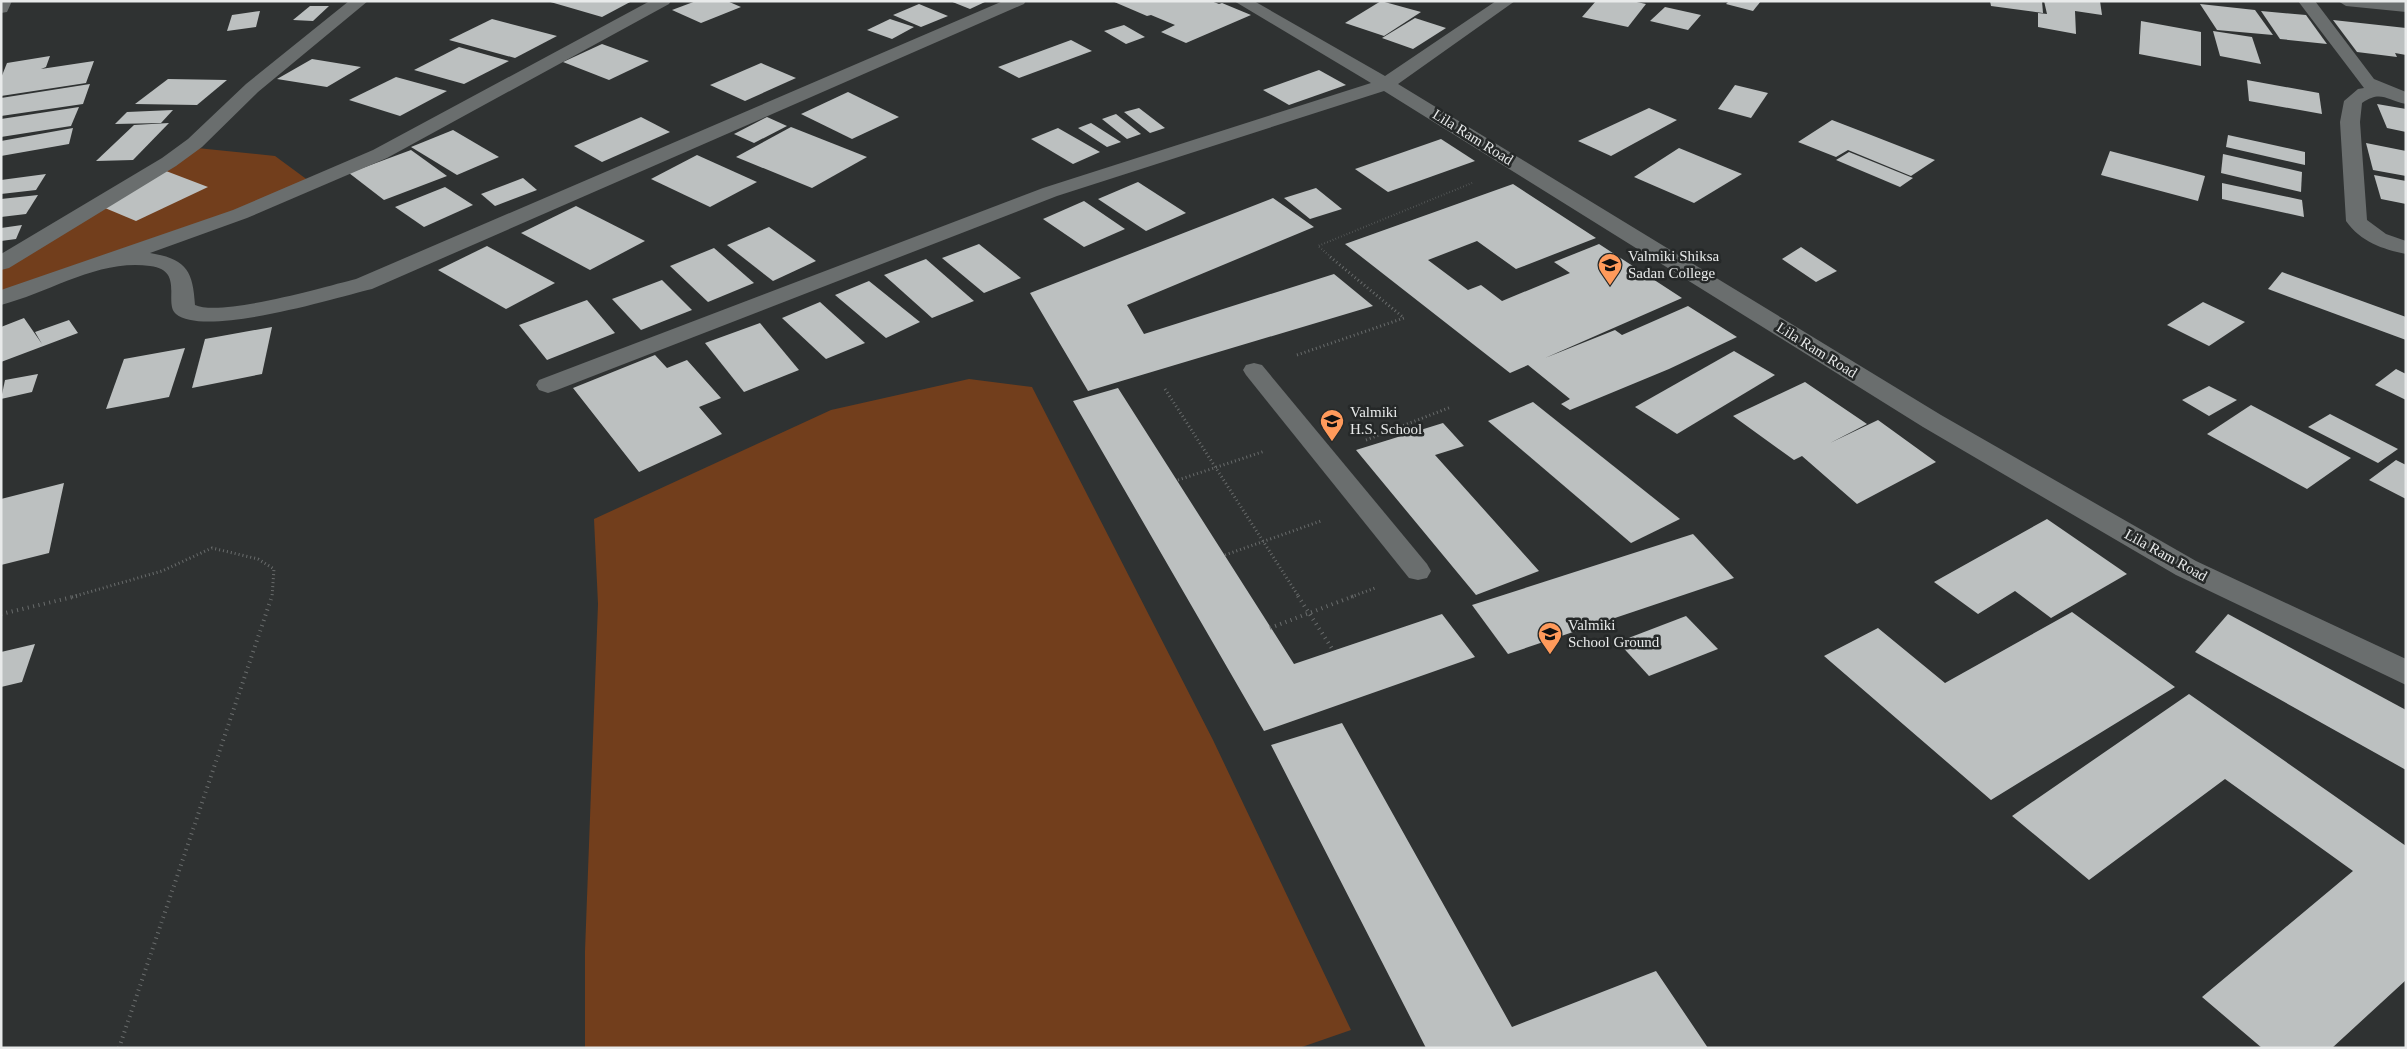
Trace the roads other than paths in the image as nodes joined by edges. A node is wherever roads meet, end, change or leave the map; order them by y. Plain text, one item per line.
1 (4, 1) edge
2 (360, 1) edge
3 (663, 1) edge
4 (1018, 1) edge
5 (1242, 1) edge
6 (1507, 1) edge
7 (2306, 1) edge
8 (2346, 1) edge
9 (2406, 7) edge
10 (1, 8) edge
11 (1386, 84) junction
12 (2381, 90) junction
13 (2406, 99) edge
14 (2406, 248) edge
15 (116, 259) junction
16 (1, 263) edge
17 (1, 298) edge
18 (1254, 370) road end
19 (548, 385) dead end
20 (1418, 571) road end
21 (2406, 673) edge

1 - 10 street
2 - 16 street
3 - 15 street
4 - 15 street
5 - 11 street, Lila Ram Road
6 - 11 street
7 - 12 street
8 - 9 street
11 - 19 street
11 - 21 street, Lila Ram Road
12 - 13 street
12 - 14 street
15 - 17 street
18 - 20 lane

